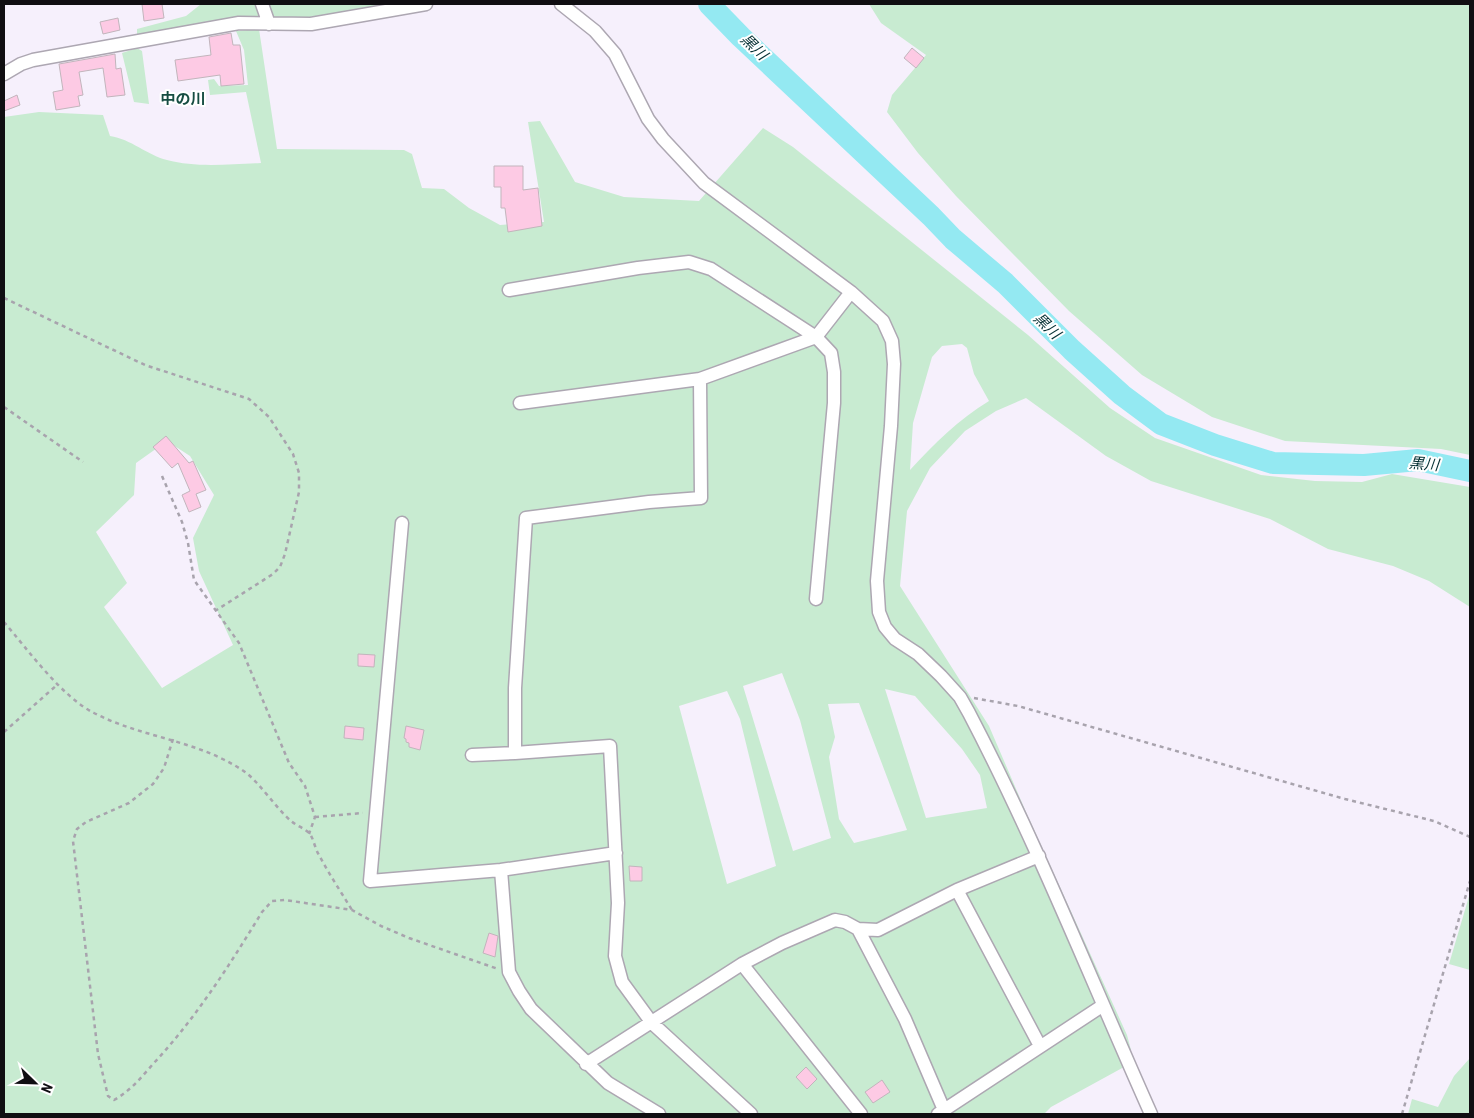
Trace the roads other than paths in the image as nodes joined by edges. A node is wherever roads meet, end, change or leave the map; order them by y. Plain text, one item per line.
1 (262, 4) edge
2 (426, 4) edge
3 (561, 4) edge
4 (269, 24) junction
5 (4, 74) edge
6 (509, 290) dead end
7 (851, 292) junction
8 (816, 337) junction
9 (700, 379) junction
10 (520, 403) dead end
11 (402, 523) dead end
12 (816, 599) dead end
13 (515, 753) junction
14 (472, 755) dead end
15 (616, 854) junction
16 (1039, 856) junction
17 (501, 870) junction
18 (957, 890) junction
19 (858, 929) junction
20 (742, 964) junction
21 (1102, 1006) junction
22 (652, 1023) junction
23 (1040, 1046) junction
24 (586, 1064) junction
25 (941, 1112) edge
26 (659, 1114) edge
27 (751, 1114) edge
28 (861, 1114) edge
29 (1151, 1114) edge

1 - 4 street
2 - 4 street
3 - 7 street
4 - 5 street
6 - 8 street
7 - 8 street
7 - 16 street
8 - 9 street
8 - 12 street
9 - 10 street
9 - 13 street
11 - 17 street
13 - 14 street
13 - 15 street
15 - 17 street
15 - 22 street
16 - 18 street
16 - 21 street
17 - 24 street
18 - 19 street
18 - 23 street
19 - 20 street
19 - 25 street
20 - 22 street
20 - 28 street
21 - 23 street
21 - 29 street
22 - 24 street
22 - 27 street
23 - 25 street
24 - 26 street

